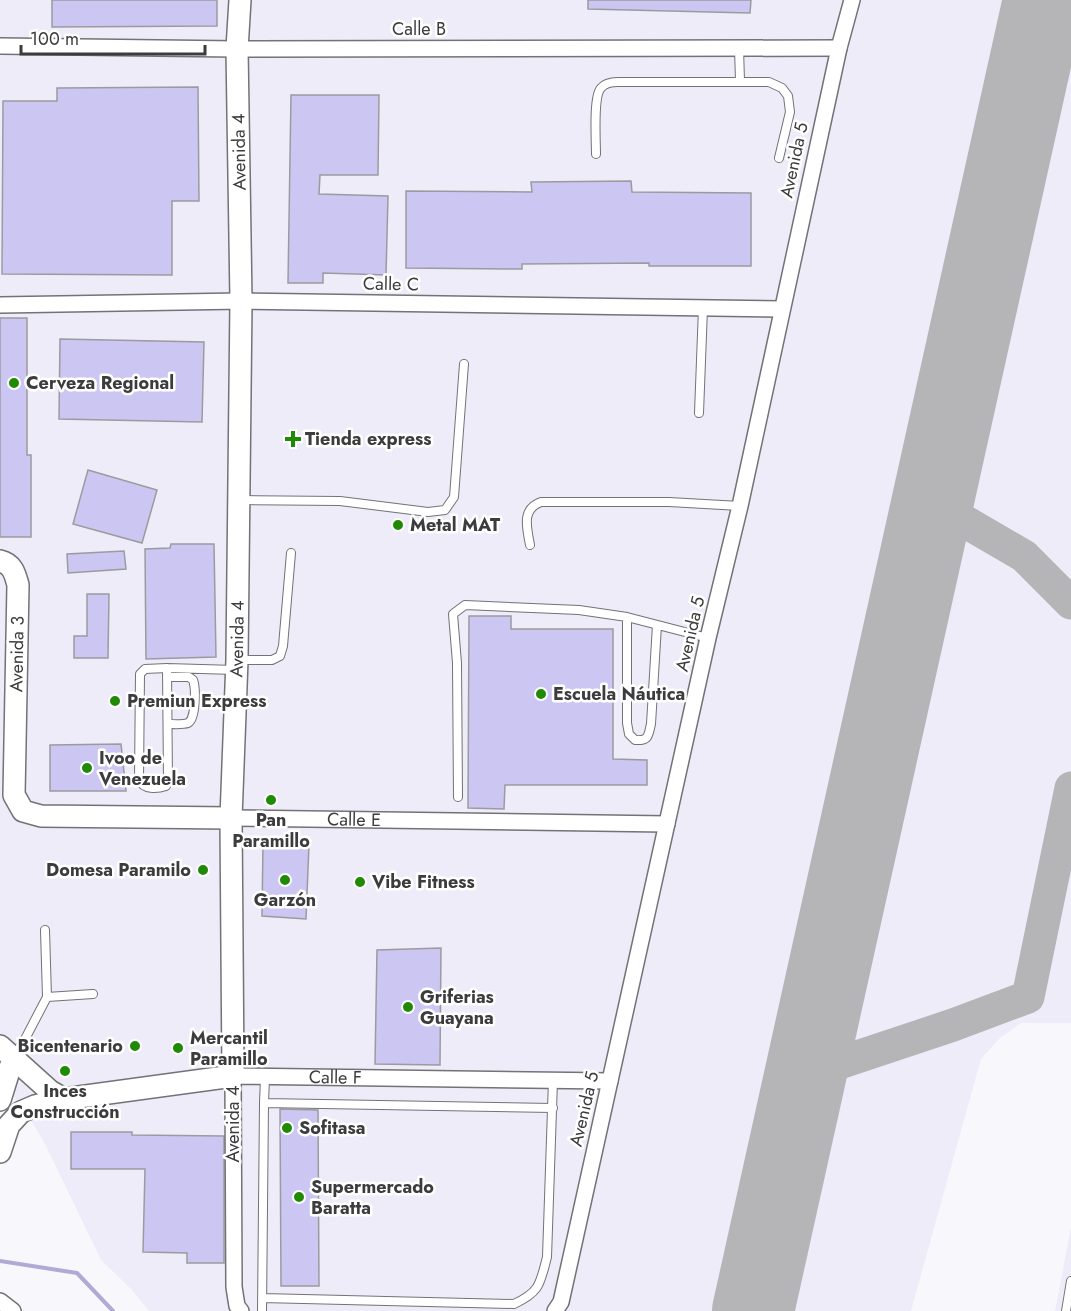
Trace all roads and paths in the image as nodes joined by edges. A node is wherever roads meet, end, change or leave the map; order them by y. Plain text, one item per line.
1 (240, 0) edge
2 (852, 0) edge
3 (0, 45) edge
4 (739, 48) junction
5 (838, 48) junction
6 (237, 49) junction
7 (740, 81) junction
8 (596, 154) dead end
9 (779, 158) dead end
10 (241, 302) junction
11 (0, 305) edge
12 (703, 308) junction
13 (782, 309) junction
14 (464, 364) dead end
15 (699, 413) dead end
16 (238, 500) junction
17 (740, 506) junction
18 (530, 545) dead end
19 (291, 552) dead end
20 (0, 561) edge
21 (627, 617) junction
22 (657, 625) junction
23 (708, 638) junction
24 (237, 665) junction
25 (167, 668) junction
26 (167, 677) junction
27 (168, 724) junction
28 (458, 797) dead end
29 (41, 816) joint
30 (231, 818) junction
31 (667, 824) junction
32 (45, 930) dead end
33 (93, 994) dead end
34 (46, 997) junction
35 (6, 1052) edge
36 (233, 1076) junction
37 (265, 1077) junction
38 (553, 1080) junction
39 (610, 1081) junction
40 (64, 1099) junction
41 (0, 1100) edge
42 (264, 1103) junction
43 (553, 1108) junction
44 (0, 1152) edge
45 (1071, 1281) edge
46 (262, 1298) junction
47 (0, 1301) edge
48 (13, 1311) edge
49 (241, 1311) edge
50 (262, 1311) edge
51 (555, 1311) edge
52 (1066, 1311) edge

1 - 6 main road, Avenida 4
2 - 5 street, Avenida 5
3 - 6 street, Calle B
4 - 5 street, Calle B
4 - 6 street, Calle B
4 - 7 lane
5 - 13 street, Avenida 5
6 - 10 main road, Avenida 4
7 - 8 lane
7 - 9 lane
10 - 11 street, Calle C
10 - 12 street, Calle C
10 - 16 main road, Avenida 4
12 - 13 street, Calle C
12 - 15 lane
13 - 17 street, Avenida 5
14 - 16 lane
16 - 24 main road, Avenida 4
17 - 18 lane
17 - 23 street, Avenida 5
19 - 24 lane
20 - 29 main road, Avenida 3
21 - 22 lane
21 - 22 lane
21 - 28 lane
22 - 23 lane
23 - 31 street, Avenida 5
24 - 25 lane
24 - 30 main road, Avenida 4
25 - 26 lane
25 - 27 lane
26 - 27 lane
26 - 27 lane
29 - 30 main road, Calle E
30 - 31 street, Calle E
30 - 36 main road, Avenida 4
31 - 39 street, Avenida 5
32 - 34 lane
33 - 34 lane
34 - 35 lane
35 - 40 main road
35 - 41 main road
36 - 37 street, Calle F
36 - 40 main road, Calle F
36 - 49 street, Avenida 4
37 - 38 street, Calle F
37 - 42 lane
38 - 39 street, Calle F
38 - 43 lane
39 - 51 street, Avenida 5
40 - 44 main road, Calle F
42 - 43 lane
42 - 46 lane
43 - 46 lane
45 - 52 lane
46 - 50 lane
47 - 48 street

